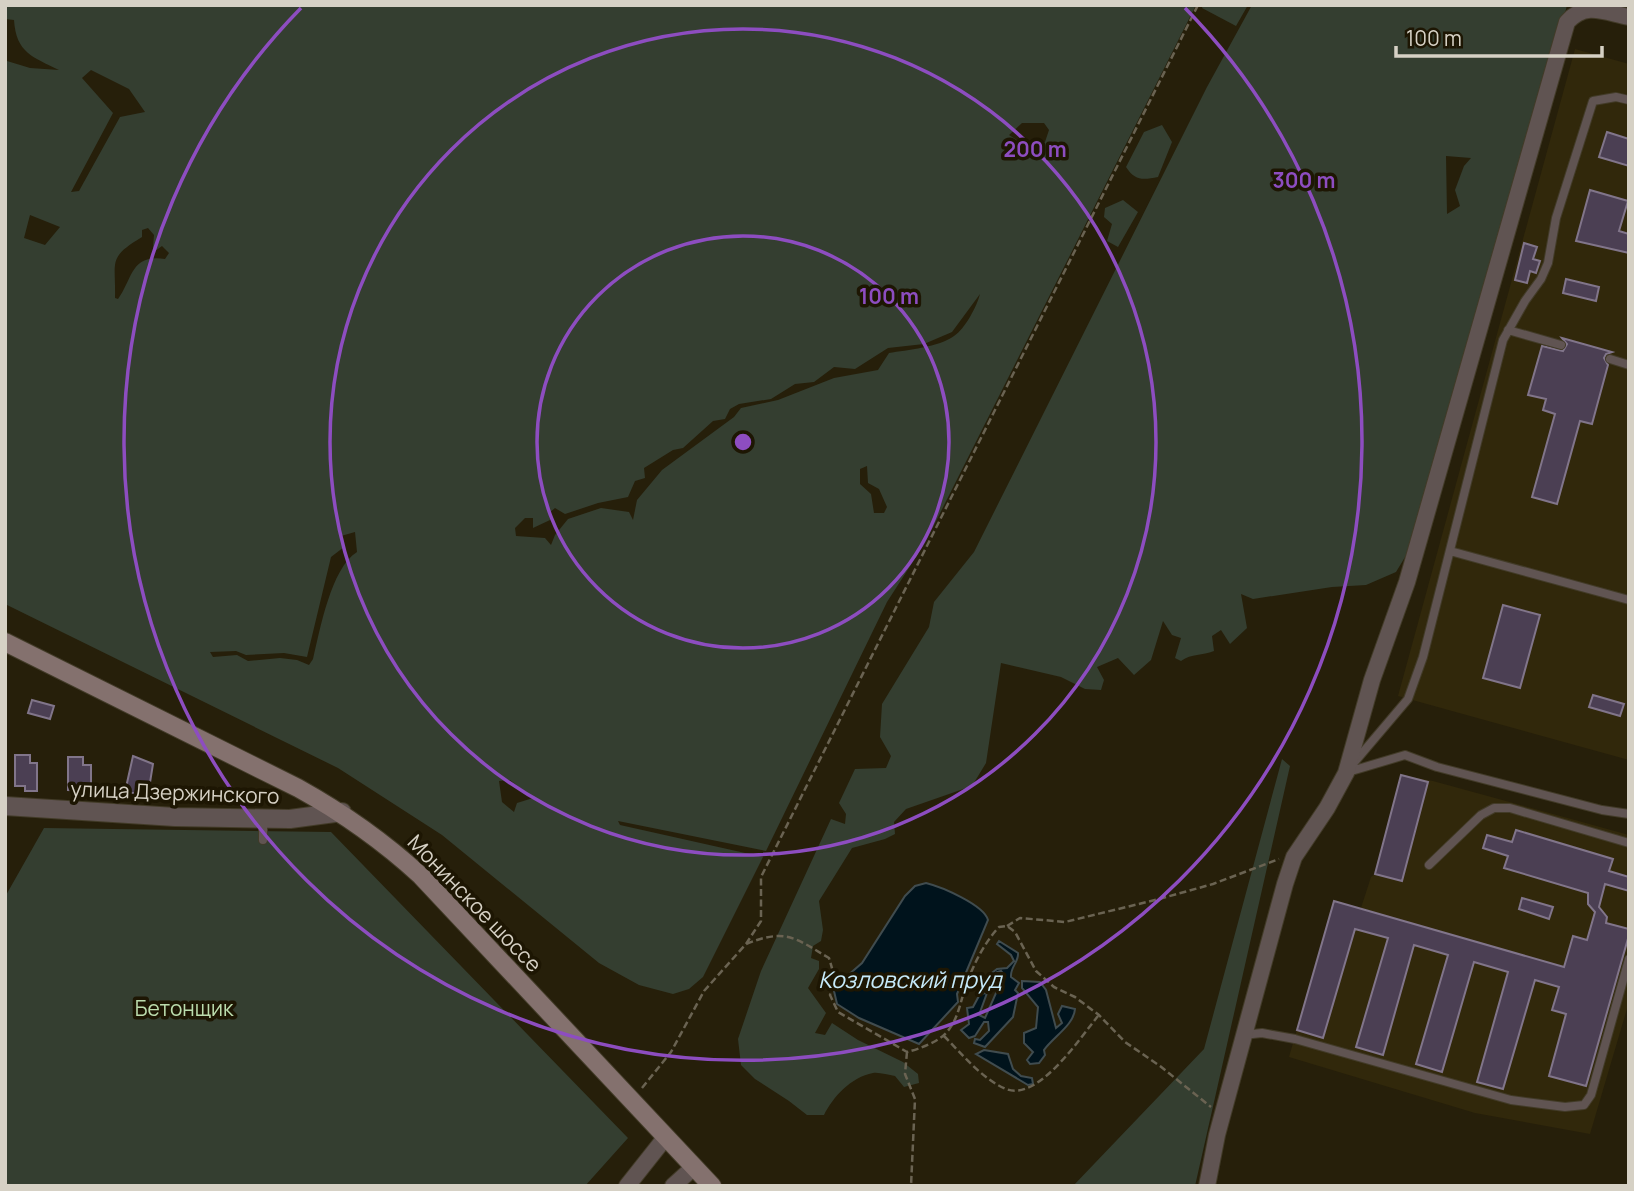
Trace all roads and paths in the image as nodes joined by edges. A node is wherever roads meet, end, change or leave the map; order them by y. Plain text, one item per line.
1 (1198, 5) edge
2 (1629, 18) edge
3 (1629, 100) edge
4 (1508, 330) junction
5 (1561, 345) dead end
6 (1610, 359) dead end
7 (1629, 365) edge
8 (1450, 551) junction
9 (1629, 600) edge
10 (5, 642) edge
11 (1346, 773) junction
12 (298, 788) junction
13 (5, 806) edge
14 (342, 812) junction
15 (1629, 814) edge
16 (266, 819) junction
17 (263, 840) dead end
18 (1629, 844) edge
19 (1294, 858) junction
20 (1429, 865) dead end
21 (1007, 926) junction
22 (746, 944) junction
23 (1629, 959) edge
24 (1099, 1015) junction
25 (1243, 1035) junction
26 (944, 1036) junction
27 (907, 1052) junction
28 (631, 1101) junction
29 (1222, 1115) junction
30 (665, 1138) junction
31 (694, 1167) junction
32 (627, 1186) edge
33 (673, 1186) edge
34 (712, 1186) edge
35 (911, 1186) edge
36 (1207, 1186) edge

1 - 22 path
2 - 11 street
3 - 4 lane
4 - 5 lane
4 - 8 lane
6 - 7 lane
8 - 9 lane
8 - 11 lane
10 - 12 main road, Монинское шоссе
11 - 15 lane
11 - 19 street
12 - 14 main road, Монинское шоссе
12 - 16 street
13 - 16 street, улица Дзержинского
14 - 16 street, улица Дзержинского
14 - 28 main road, Монинское шоссе
16 - 17 lane
18 - 20 lane
19 - 21 path
19 - 25 street
21 - 24 path
21 - 26 path
22 - 27 path
22 - 28 path
23 - 25 lane
24 - 26 path
24 - 29 path
25 - 29 street
26 - 27 path
27 - 35 path
28 - 30 main road, Монинское шоссе
29 - 36 street
30 - 31 main road, Монинское шоссе
30 - 32 street
31 - 33 street
31 - 34 main road, Монинское шоссе

